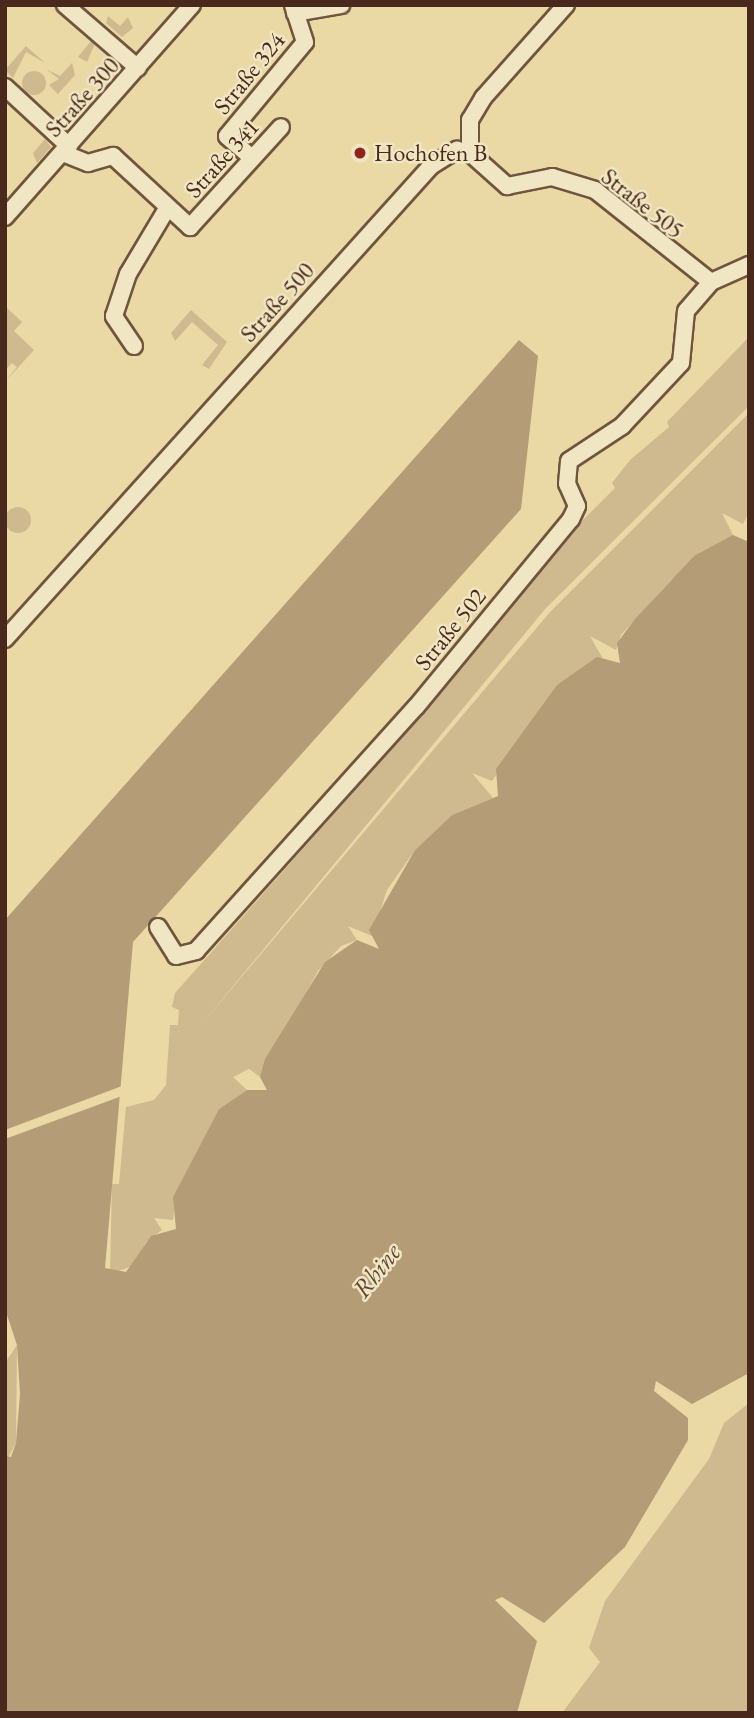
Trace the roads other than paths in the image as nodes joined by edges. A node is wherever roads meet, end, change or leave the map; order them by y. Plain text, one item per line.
1 (65, 5) edge
2 (192, 5) edge
3 (341, 5) edge
4 (566, 5) edge
5 (294, 9) edge
6 (138, 68) junction
7 (5, 87) edge
8 (281, 127) dead end
9 (66, 149) junction
10 (470, 153) junction
11 (252, 158) junction
12 (168, 207) junction
13 (5, 217) edge
14 (749, 265) edge
15 (711, 282) junction
16 (134, 346) dead end
17 (5, 639) edge
18 (158, 926) dead end

1 - 6 street
2 - 6 street, Straße 300
3 - 5 street
4 - 10 street
5 - 11 street, Straße 324
6 - 9 street, Straße 300
7 - 9 street
8 - 11 street, Straße 341
9 - 12 street, Straße 341
9 - 13 street, Straße 300
10 - 15 street, Straße 505
10 - 17 street, Straße 500
11 - 12 street, Straße 341
12 - 16 street
14 - 15 street
15 - 18 street, Straße 502

